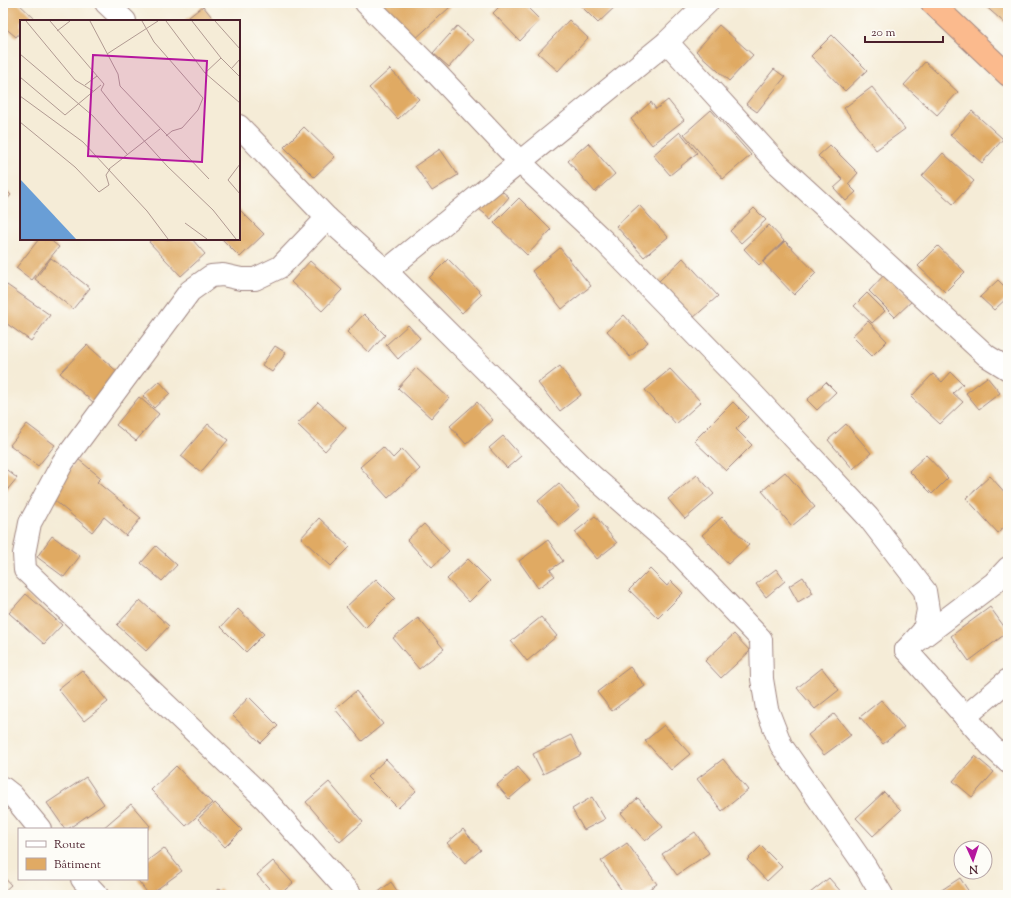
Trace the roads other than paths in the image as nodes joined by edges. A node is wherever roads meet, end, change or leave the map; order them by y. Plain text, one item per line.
1 (106, 3) edge
2 (366, 3) edge
3 (707, 3) edge
4 (932, 3) edge
5 (125, 20) edge
6 (666, 42) junction
7 (1008, 75) edge
8 (240, 127) edge
9 (520, 162) junction
10 (327, 218) junction
11 (386, 271) junction
12 (1008, 369) edge
13 (1004, 580) edge
14 (906, 650) junction
15 (1008, 680) edge
16 (965, 717) junction
17 (1008, 762) edge
18 (6, 795) edge
19 (39, 828) edge
20 (83, 880) edge
21 (97, 895) edge
22 (351, 895) edge
23 (882, 895) edge

1 - 5 street
2 - 9 street
3 - 6 street
4 - 7 highway
6 - 9 street
6 - 12 street
8 - 10 street
9 - 11 street
9 - 14 street
10 - 11 street
10 - 22 street
11 - 23 street
13 - 14 street
14 - 16 street
15 - 16 street
16 - 17 street
18 - 19 street
20 - 21 street

